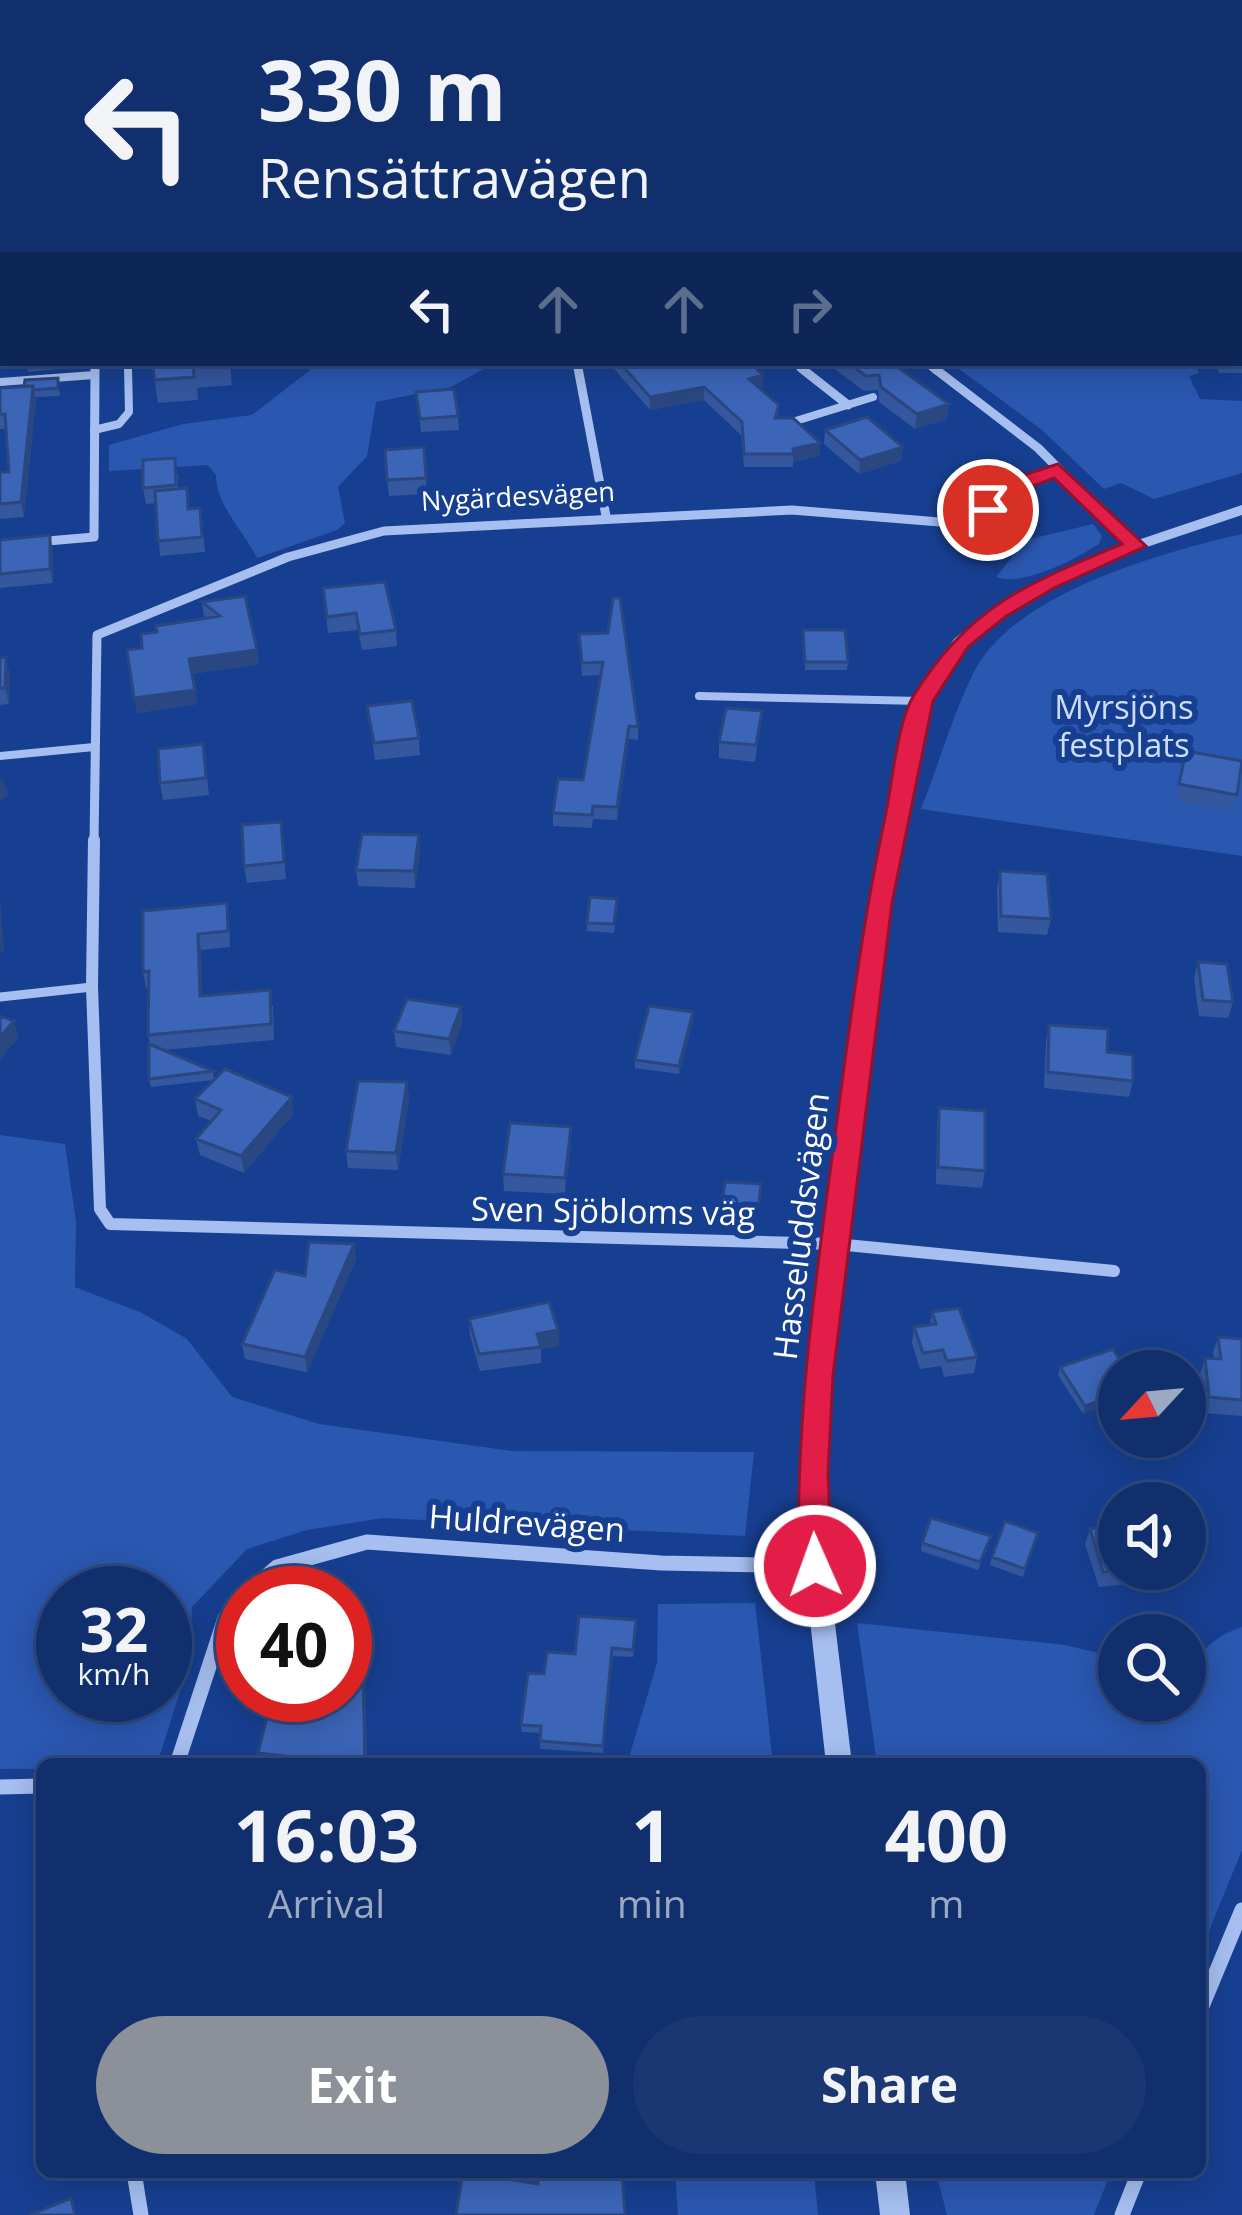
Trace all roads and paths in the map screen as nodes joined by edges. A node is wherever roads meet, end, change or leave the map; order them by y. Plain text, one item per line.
1 (124, 366) edge
2 (578, 366) edge
3 (799, 366) edge
4 (931, 366) edge
5 (95, 367) edge
6 (0, 382) edge
7 (872, 397) dead end
8 (848, 405) junction
9 (781, 426) edge
10 (94, 430) junction
11 (1058, 470) junction
12 (1242, 510) edge
13 (606, 515) junction
14 (24, 543) edge
15 (1136, 546) junction
16 (699, 695) dead end
17 (921, 701) junction
18 (94, 747) junction
19 (0, 756) edge
20 (92, 987) junction
21 (0, 997) edge
22 (110, 1224) joint
23 (836, 1244) junction
24 (1114, 1270) dead end
25 (282, 1566) edge
26 (815, 1566) junction
27 (216, 1645) edge
28 (179, 1758) edge
29 (838, 1758) edge
30 (0, 1786) edge
31 (36, 1786) edge
32 (1242, 1910) edge
33 (1206, 1997) edge
34 (135, 2178) edge
35 (891, 2178) edge
36 (1137, 2178) edge
37 (141, 2215) edge
38 (895, 2215) edge
39 (1122, 2215) edge

1 - 10 lane
2 - 13 street
3 - 8 street
4 - 11 street
5 - 6 lane
5 - 10 street
7 - 8 lane
8 - 9 lane
10 - 14 street
11 - 13 street, Nygärdesvägen
11 - 15 street
12 - 15 street, Hasseluddsvägen
13 - 18 street, Nygärdesvägen
15 - 17 street, Hasseluddsvägen
16 - 17 lane
17 - 23 street, Hasseluddsvägen
18 - 19 lane
18 - 20 street, Nygärdesvägen
20 - 21 lane
20 - 22 street, Nygärdesvägen
22 - 23 street, Sven Sjöbloms väg
23 - 24 street, Sven Sjöbloms väg
23 - 26 street, Hasseluddsvägen
25 - 26 street, Huldrevägen
26 - 29 street, Hasseluddsvägen
27 - 28 street, Huldrevägen
30 - 31 street
32 - 33 street
34 - 37 street
35 - 38 street
36 - 39 street

